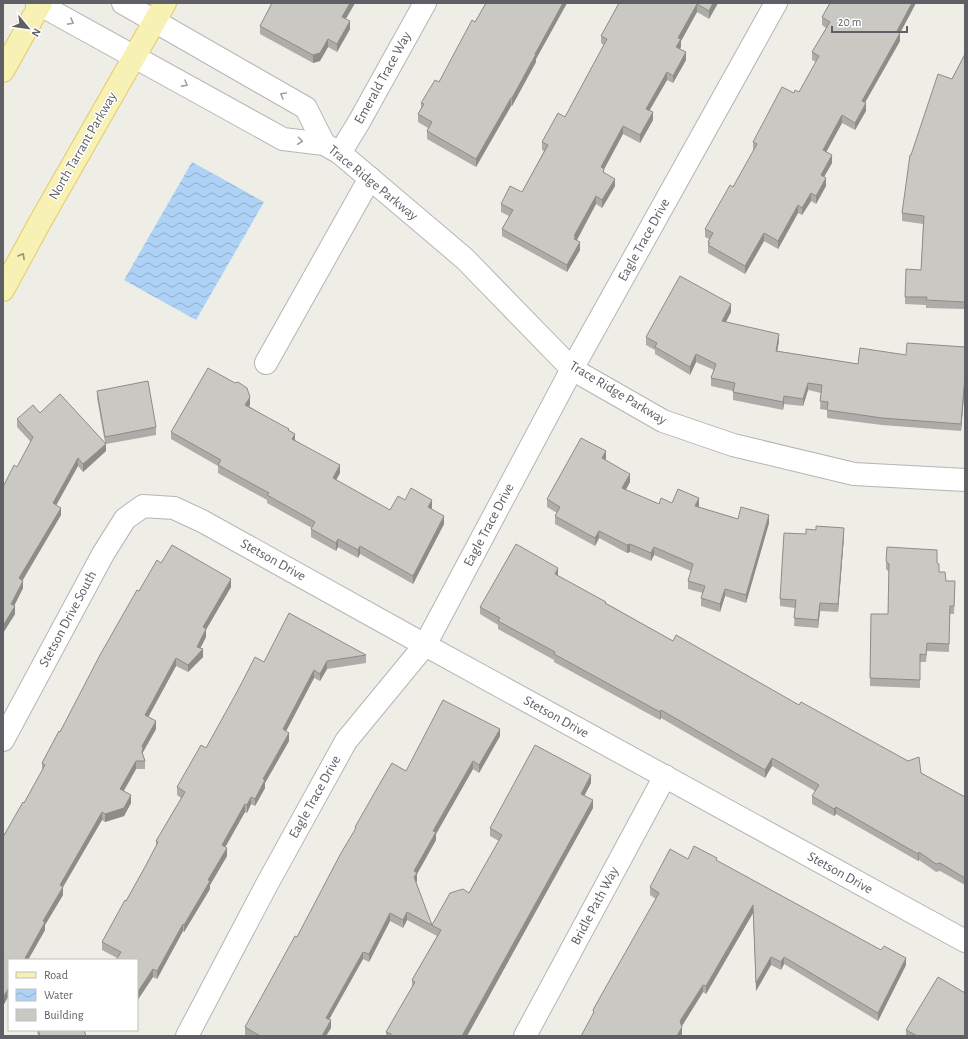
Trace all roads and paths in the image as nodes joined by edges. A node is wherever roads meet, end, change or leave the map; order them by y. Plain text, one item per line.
1 (123, 3) edge
2 (425, 3) edge
3 (776, 3) edge
4 (39, 4) edge
5 (160, 12) edge
6 (135, 56) junction
7 (3, 71) edge
8 (332, 148) junction
9 (370, 178) junction
10 (3, 290) edge
11 (266, 363) dead end
12 (572, 369) junction
13 (965, 480) edge
14 (143, 506) joint
15 (425, 645) junction
16 (3, 740) edge
17 (665, 776) junction
18 (965, 941) edge
19 (187, 1036) edge
20 (525, 1036) edge

1 - 5 street, Trace Ridge Parkway
2 - 8 street, Emerald Trace Way
3 - 12 street, Eagle Trace Drive
4 -> 6 street, Trace Ridge Parkway
4 - 7 main road
5 - 6 main road, North Tarrant Parkway
8 -> 5 street, Trace Ridge Parkway
6 -> 8 street, Trace Ridge Parkway
10 -> 6 main road, North Tarrant Parkway
8 - 9 street, Trace Ridge Parkway
9 - 11 street
9 - 12 street, Trace Ridge Parkway
12 - 13 street, Trace Ridge Parkway
12 - 15 street, Eagle Trace Drive
14 - 15 street, Stetson Drive
14 - 16 street, Stetson Drive South
15 - 17 street, Stetson Drive
15 - 19 street, Eagle Trace Drive
17 - 18 street, Stetson Drive
17 - 20 street, Bridle Path Way

